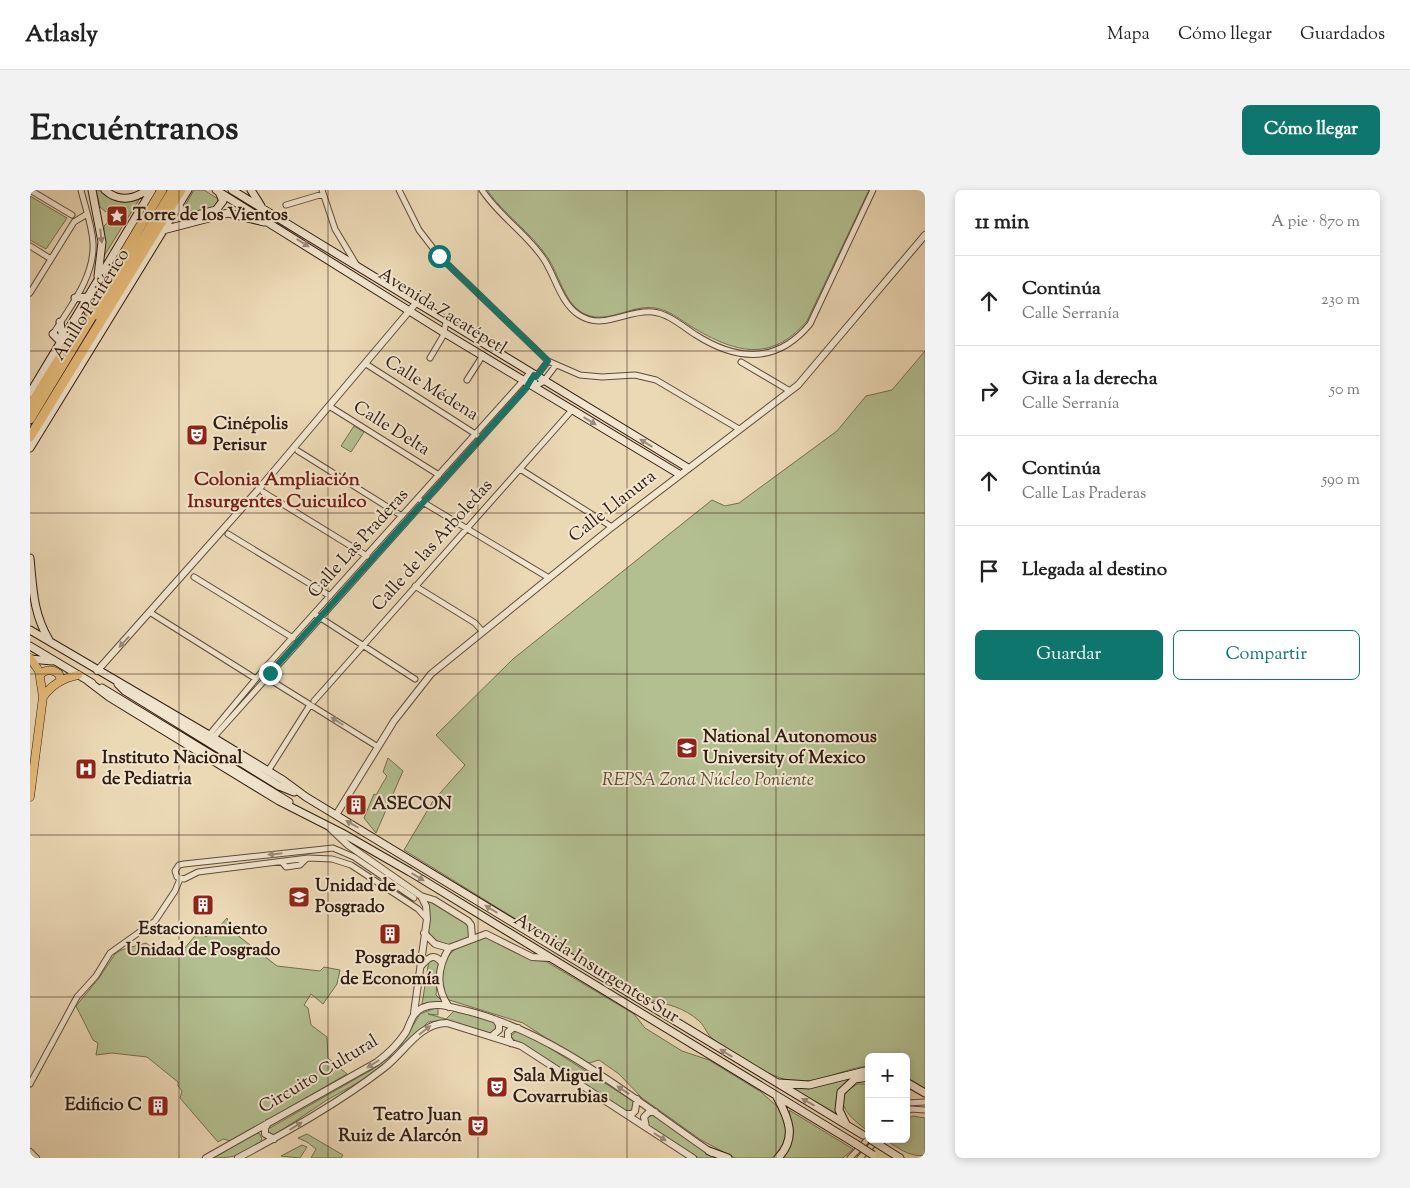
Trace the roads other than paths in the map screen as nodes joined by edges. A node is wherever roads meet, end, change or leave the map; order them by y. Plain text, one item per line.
1 (30, 190) edge
2 (81, 190) edge
3 (92, 190) edge
4 (105, 190) edge
5 (147, 190) edge
6 (152, 190) edge
7 (162, 190) edge
8 (168, 190) edge
9 (173, 190) edge
10 (181, 190) edge
11 (188, 190) edge
12 (232, 190) edge
13 (251, 190) edge
14 (399, 190) edge
15 (482, 190) edge
16 (873, 190) edge
17 (218, 191) edge
18 (323, 192) edge
19 (179, 205) junction
20 (286, 205) dead end
21 (262, 209) junction
22 (87, 214) junction
23 (72, 215) dead end
24 (269, 223) junction
25 (163, 230) junction
26 (925, 235) edge
27 (343, 245) junction
28 (30, 246) edge
29 (337, 255) junction
30 (51, 259) junction
31 (358, 268) junction
32 (129, 275) junction
33 (97, 282) junction
34 (30, 293) edge
35 (88, 297) junction
36 (74, 298) junction
37 (416, 303) junction
38 (412, 311) junction
39 (60, 322) junction
40 (446, 322) junction
41 (443, 332) junction
42 (53, 334) joint
43 (62, 340) junction
44 (89, 350) junction
45 (483, 355) junction
46 (430, 358) dead end
47 (548, 361) junction
48 (741, 362) dead end
49 (366, 364) junction
50 (556, 365) junction
51 (533, 375) junction
52 (467, 380) dead end
53 (37, 381) junction
54 (544, 382) junction
55 (531, 384) junction
56 (790, 391) junction
57 (30, 393) edge
58 (30, 401) edge
59 (30, 406) edge
60 (329, 406) junction
61 (572, 410) junction
62 (30, 419) edge
63 (616, 425) junction
64 (30, 427) edge
65 (739, 430) junction
66 (611, 434) junction
67 (479, 435) junction
68 (30, 436) edge
69 (30, 448) edge
70 (298, 451) dead end
71 (668, 457) junction
72 (663, 465) junction
73 (688, 468) junction
74 (520, 469) junction
75 (679, 474) junction
76 (439, 475) junction
77 (263, 492) dead end
78 (420, 500) junction
79 (402, 516) junction
80 (612, 527) junction
81 (467, 529) junction
82 (228, 534) dead end
83 (367, 556) junction
84 (30, 558) edge
85 (194, 577) dead end
86 (549, 578) junction
87 (415, 586) junction
88 (330, 596) junction
89 (151, 613) junction
90 (317, 616) junction
91 (30, 630) edge
92 (482, 631) junction
93 (293, 638) junction
94 (51, 643) junction
95 (30, 646) edge
96 (363, 646) junction
97 (30, 659) edge
98 (56, 662) junction
99 (97, 671) junction
100 (40, 675) junction
101 (78, 675) junction
102 (258, 676) junction
103 (266, 677) junction
104 (415, 679) dead end
105 (61, 680) junction
106 (116, 682) junction
107 (43, 696) junction
108 (312, 703) junction
109 (211, 736) junction
110 (378, 747) junction
111 (268, 771) junction
112 (31, 776) edge
113 (30, 797) edge
114 (306, 797) junction
115 (336, 815) junction
116 (329, 827) junction
117 (314, 850) junction
118 (295, 852) junction
119 (309, 858) junction
120 (224, 859) junction
121 (297, 860) junction
122 (210, 861) junction
123 (282, 862) junction
124 (225, 869) junction
125 (211, 870) junction
126 (180, 879) junction
127 (418, 897) junction
128 (407, 902) junction
129 (427, 919) junction
130 (424, 933) junction
131 (472, 938) junction
132 (448, 948) junction
133 (552, 958) junction
134 (442, 963) junction
135 (420, 966) junction
136 (449, 1006) junction
137 (414, 1013) junction
138 (492, 1018) junction
139 (519, 1028) junction
140 (492, 1036) junction
141 (511, 1043) junction
142 (865, 1071) edge
143 (767, 1078) junction
144 (865, 1078) edge
145 (30, 1084) edge
146 (910, 1084) edge
147 (925, 1093) edge
148 (776, 1096) junction
149 (637, 1099) junction
150 (925, 1102) edge
151 (910, 1104) edge
152 (910, 1110) edge
153 (925, 1110) edge
154 (656, 1113) junction
155 (622, 1114) junction
156 (269, 1123) junction
157 (848, 1126) junction
158 (646, 1127) junction
159 (254, 1131) junction
160 (865, 1136) edge
161 (274, 1138) junction
162 (865, 1141) edge
163 (879, 1143) edge
164 (262, 1145) junction
165 (709, 1151) junction
166 (30, 1152) edge
167 (876, 1156) edge
168 (36, 1158) edge
169 (206, 1158) edge
170 (238, 1158) edge
171 (693, 1158) edge
172 (720, 1158) edge
173 (728, 1158) edge
174 (778, 1158) edge
175 (850, 1158) edge
176 (860, 1158) edge
177 (900, 1158) edge

1 - 23 street
2 - 22 street
3 -> 33 main road
4 - 5 main road
6 - 33 main road
7 - 59 highway, Anillo Periférico
8 - 62 highway
9 - 64 highway
10 - 32 highway, Anillo Periférico
11 - 19 main road
12 - 21 main road, Avenida Zacatépetl
13 - 21 main road
14 - 47 street
15 - 16 street
17 - 19 main road
17 - 24 main road, Avenida Zacatépetl
18 - 20 street
18 - 27 street
19 - 25 main road
21 - 29 main road, Avenida Zacatépetl
22 - 30 street
22 - 36 street
24 - 25 main road
24 -> 38 main road, Avenida Zacatépetl
25 - 44 main road
26 - 56 street, Calle Llanura
27 - 29 street
27 - 31 street
28 - 30 street
29 - 31 main road, Avenida Zacatépetl
30 - 34 street
31 - 37 main road, Avenida Zacatépetl
32 - 44 highway
32 - 68 highway, Anillo Periférico
33 - 35 main road
35 - 36 main road
35 - 43 main road
36 - 39 street
37 - 38 street
37 - 40 main road, Avenida Zacatépetl
38 - 41 main road, Avenida Zacatépetl
38 - 49 street
39 - 42 street
39 - 43 main road
40 - 41 street
40 - 51 main road, Avenida Zacatépetl
41 - 45 main road, Avenida Zacatépetl
41 - 46 street
42 - 43 main road
43 - 53 main road
44 - 69 main road
45 - 52 street
45 - 55 main road, Avenida Zacatépetl
47 - 50 street
47 - 51 street, Calle Las Praderas
48 - 56 street
49 - 60 street
49 - 67 street, Calle Médena
50 - 54 street
50 - 65 street
51 - 54 main road, Avenida Zacatépetl
51 - 55 street
51 - 55 street, Calle Las Praderas
53 - 57 main road
53 - 58 highway
54 - 55 street
54 - 63 main road, Avenida Zacatépetl
55 - 61 main road, Avenida Zacatépetl
55 - 67 street, Calle Las Praderas
56 - 65 street, Calle Llanura
60 - 76 street, Calle Delta
60 - 89 street
61 -> 66 main road, Avenida Zacatépetl
61 - 74 street, Calle de las Arboledas
63 - 66 main road
71 -> 63 main road, Avenida Zacatépetl
65 - 73 street, Calle Llanura
66 - 72 main road, Avenida Zacatépetl
67 - 76 street, Calle Las Praderas
67 - 78 street, Calle Las Praderas
70 - 79 street
71 - 72 main road
71 - 73 main road, Avenida Zacatépetl
72 - 75 main road, Avenida Zacatépetl
73 - 75 street, Calle Llanura
74 - 80 street
74 - 81 street, Calle de las Arboledas
75 - 80 street, Calle Llanura
76 - 78 street, Calle Las Praderas
77 - 83 street
78 - 79 street, Calle Las Praderas
78 - 81 street
78 - 90 street, Calle Las Praderas
79 - 83 street, Calle Las Praderas
80 - 86 street, Calle Llanura
81 - 86 street
81 - 87 street, Calle de las Arboledas
82 - 88 street
83 - 88 street, Calle Las Praderas
84 - 94 main road
85 - 93 street
86 - 92 street, Calle Llanura
87 - 92 street
87 - 96 street, Calle de las Arboledas
88 - 90 street, Calle Las Praderas
89 -> 99 street
89 - 102 street
90 - 93 street, Calle Las Praderas
90 - 96 street
90 - 103 street, Calle Las Praderas
91 - 94 main road, Avenida Insurgentes Sur
92 - 110 street, Calle Llanura
93 - 102 street, Calle Las Praderas
94 - 99 main road, Avenida Insurgentes Sur
95 - 98 main road, Avenida Insurgentes Sur
96 - 104 street
96 - 108 street, Calle de las Arboledas
97 - 98 main road
97 - 100 main road
98 - 101 main road, Avenida Insurgentes Sur
99 - 106 main road, Avenida Insurgentes Sur
100 - 105 main road
100 - 107 main road
101 - 105 main road
101 - 116 main road, Avenida Insurgentes Sur
102 - 103 street
102 - 109 street, Calle Las Praderas
103 - 108 street
103 - 109 street, Calle Las Praderas
105 - 107 main road
106 - 109 main road, Avenida Insurgentes Sur
106 - 114 main road, Avenida Insurgentes Sur
107 - 112 main road
110 -> 108 street
108 - 111 street, Calle de las Arboledas
109 - 111 main road, Avenida Insurgentes Sur
110 - 115 street, Calle Llanura
111 - 114 main road, Avenida Insurgentes Sur
112 - 113 main road
114 - 115 main road, Avenida Insurgentes Sur
143 -> 115 main road, Avenida Insurgentes Sur
116 - 127 street
116 -> 133 main road, Avenida Insurgentes Sur
117 - 118 street
117 - 119 street
117 - 127 street
118 -> 120 street
118 - 121 street
119 - 121 street
119 - 123 street
119 - 128 street
120 - 122 street
120 - 124 street
121 - 123 street
122 - 125 street
122 - 126 street
123 - 124 street
124 - 125 street
125 - 126 street
126 - 145 street
127 - 128 street
127 - 129 street
127 - 131 street
128 - 129 street
129 - 130 street
130 - 132 street
130 - 135 street
131 - 132 street
131 - 133 street
132 - 134 street
133 - 148 main road, Avenida Insurgentes Sur
134 - 135 street
134 - 136 street
135 - 137 street
136 - 137 street
136 - 138 street
137 -> 156 street, Circuito Cultural
138 - 139 street
138 - 140 street
139 - 141 street
149 -> 139 street
140 - 141 street, Circuito Cultural
161 -> 140 street, Circuito Cultural
141 - 155 street, Circuito Cultural
142 - 143 main road
157 -> 143 main road, Avenida Insurgentes Sur
144 - 157 main road
146 - 147 main road
148 - 167 main road, Avenida Insurgentes Sur, bridge
148 - 174 main road
149 - 154 street
149 - 155 street
150 - 151 street
152 - 153 street
154 - 158 street
154 - 165 street
155 - 158 street, Circuito Cultural
156 - 159 street, Circuito Cultural
156 - 161 street
157 - 160 main road, Avenida Insurgentes Sur
158 -> 171 street, Circuito Cultural
159 - 164 street
159 - 169 street, Circuito Cultural
161 - 164 street, Circuito Cultural
162 - 175 street
163 - 176 street
163 - 177 main road, Avenida Insurgentes Sur
164 - 170 street, Circuito Cultural
165 - 172 street
165 - 173 main road
166 - 168 street

